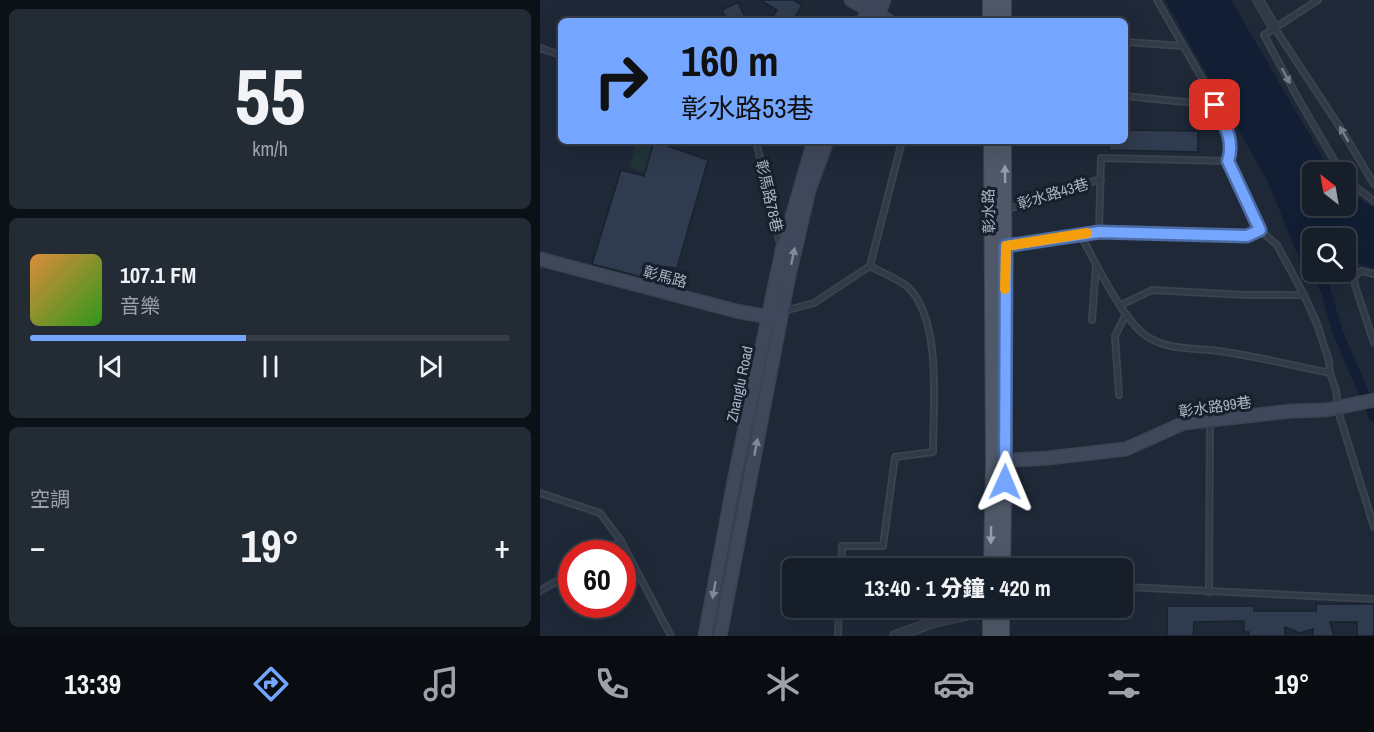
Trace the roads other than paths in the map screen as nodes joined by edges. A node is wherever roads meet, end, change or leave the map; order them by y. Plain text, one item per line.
1 (851, 0) edge
2 (884, 0) edge
3 (990, 0) edge
4 (1004, 0) edge
5 (1157, 0) edge
6 (1258, 0) edge
7 (1318, 0) edge
8 (874, 15) edge
9 (990, 18) edge
10 (1004, 18) edge
11 (1274, 27) junction
12 (1128, 42) edge
13 (1183, 46) junction
14 (540, 48) edge
15 (558, 54) edge
16 (1128, 96) edge
17 (1215, 105) junction
18 (757, 144) edge
19 (813, 144) edge
20 (826, 144) edge
21 (901, 144) edge
22 (991, 144) edge
23 (1004, 144) edge
24 (1228, 161) junction
25 (1335, 162) edge
26 (1101, 179) junction
27 (1374, 184) edge
28 (1356, 188) edge
29 (1374, 201) edge
30 (1005, 209) junction
31 (1260, 230) junction
32 (1099, 232) junction
33 (1080, 234) junction
34 (999, 247) junction
35 (782, 251) junction
36 (540, 259) edge
37 (1096, 265) junction
38 (870, 266) junction
39 (1374, 274) edge
40 (1304, 295) junction
41 (1121, 304) junction
42 (782, 311) junction
43 (1126, 314) junction
44 (769, 317) junction
45 (1092, 320) dead end
46 (1374, 342) edge
47 (1330, 374) junction
48 (1119, 395) dead end
49 (1373, 400) edge
50 (1341, 407) junction
51 (1210, 421) junction
52 (999, 461) junction
53 (736, 471) junction
54 (751, 474) junction
55 (540, 493) edge
56 (1374, 527) edge
57 (620, 540) edge
58 (722, 544) junction
59 (737, 546) junction
60 (841, 558) edge
61 (992, 558) edge
62 (1003, 558) edge
63 (636, 570) edge
64 (558, 580) edge
65 (1133, 587) edge
66 (540, 591) edge
67 (1209, 592) junction
68 (1374, 598) edge
69 (839, 618) edge
70 (952, 618) edge
71 (994, 618) edge
72 (998, 618) edge
73 (671, 636) edge
74 (705, 636) edge
75 (720, 636) edge
76 (838, 636) edge
77 (895, 636) edge
78 (990, 636) edge
79 (1002, 636) edge

1 - 8 main road
2 - 8 main road
3 - 9 main road
4 - 10 main road
5 - 13 lane
6 - 11 street
7 - 11 lane
11 -> 25 lane
27 -> 11 lane
12 - 13 lane
13 - 17 lane
14 - 15 lane
16 - 17 lane
17 - 24 lane
18 - 35 lane, 彰馬路78巷
19 - 35 main road, Zhanglu Road
42 -> 20 main road, Zhanglu Road
21 - 38 lane
22 - 34 main road, 彰水路
30 -> 23 main road, 彰水路
24 - 26 lane
24 - 31 lane
26 - 30 lane, 彰水路43巷
26 - 32 lane
28 - 29 lane
30 - 34 main road, 彰水路
31 - 32 lane
31 - 40 lane
32 - 33 lane
33 - 34 lane
33 - 37 lane
34 - 52 main road, 彰水路
35 - 44 main road, Zhanglu Road
36 - 44 main road, 彰馬路
37 - 41 lane
37 - 45 lane
38 - 42 lane
38 - 60 lane
39 - 46 lane
40 - 41 lane
40 - 47 lane
41 - 43 lane
42 - 44 main road
54 -> 42 main road, Zhanglu Road
43 - 47 lane
43 - 48 lane
44 - 53 main road, Zhanglu Road
47 - 50 lane
49 - 50 main road, 彰水路99巷
50 - 51 main road, 彰水路99巷
50 - 56 lane
51 - 52 main road, 彰水路99巷
51 - 67 lane
52 -> 61 main road, 彰水路
52 - 62 main road, 彰水路
53 - 54 main road
53 - 58 main road, Zhanglu Road
54 - 59 main road, Zhanglu Road
55 - 57 lane
58 - 59 main road
58 -> 74 main road, Zhanglu Road
59 - 75 main road, Zhanglu Road
63 - 73 lane
64 - 66 lane
65 - 67 lane
67 - 68 lane
69 - 76 lane
70 - 77 street
71 - 78 main road
72 - 79 main road

